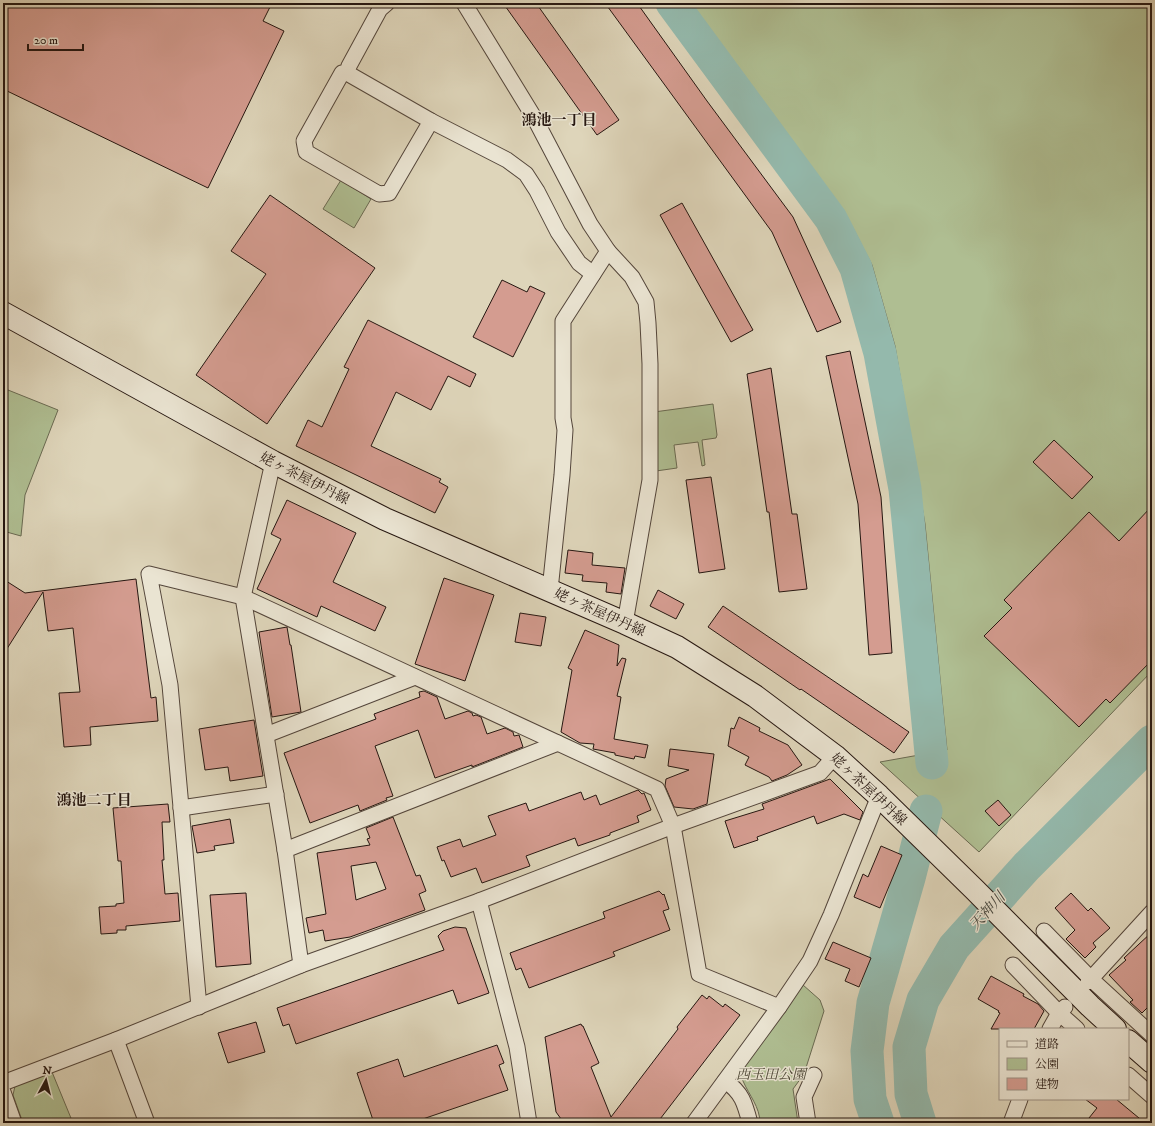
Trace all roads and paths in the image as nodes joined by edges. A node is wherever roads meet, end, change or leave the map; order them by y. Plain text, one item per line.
1 (388, 3) edge
2 (464, 3) edge
3 (347, 72) junction
4 (431, 121) junction
5 (608, 251) junction
6 (593, 274) junction
7 (3, 313) edge
8 (273, 462) junction
9 (550, 590) junction
10 (243, 597) junction
11 (625, 623) junction
12 (415, 677) junction
13 (266, 735) junction
14 (558, 743) junction
15 (835, 756) junction
16 (276, 794) junction
17 (879, 796) junction
18 (181, 808) junction
19 (673, 826) junction
20 (285, 850) junction
21 (479, 901) junction
22 (1152, 912) edge
23 (1044, 931) dead end
24 (1013, 964) dead end
25 (301, 965) junction
26 (1089, 981) junction
27 (199, 1007) junction
28 (779, 1007) junction
29 (1062, 1010) junction
30 (1051, 1028) edge
31 (1076, 1028) edge
32 (1114, 1028) edge
33 (1152, 1035) edge
34 (116, 1040) junction
35 (1129, 1042) edge
36 (1152, 1062) edge
37 (814, 1075) dead end
38 (1129, 1077) edge
39 (726, 1080) junction
40 (3, 1083) edge
41 (3, 1092) edge
42 (1152, 1096) edge
43 (1020, 1100) edge
44 (14, 1123) edge
45 (147, 1123) edge
46 (529, 1123) edge
47 (694, 1123) edge
48 (750, 1123) edge
49 (808, 1123) edge
50 (1011, 1123) edge

1 - 3 street
2 - 5 street
3 - 4 street
3 - 4 street
4 - 6 street
5 - 6 street
5 - 11 street
6 - 9 street
7 - 8 main road, 姥ヶ茶屋伊丹線
8 - 9 main road, 姥ヶ茶屋伊丹線
8 - 10 street
9 - 11 main road, 姥ヶ茶屋伊丹線
10 - 12 street
10 - 13 street
10 - 18 street
11 - 15 main road, 姥ヶ茶屋伊丹線
12 - 13 street
12 - 14 street
13 - 16 street
14 - 19 street
14 - 20 street
15 - 17 main road, 姥ヶ茶屋伊丹線
15 - 19 street
16 - 18 street
16 - 20 street
17 - 28 street
17 - 32 main road, 姥ヶ茶屋伊丹線
18 - 27 street
19 - 21 street
19 - 28 street
20 - 25 street
21 - 25 street
21 - 46 street
22 - 26 street
23 - 26 street
24 - 29 street
25 - 27 street
26 - 33 street
27 - 34 street
28 - 39 street
29 - 30 street
29 - 31 street
34 - 40 street
34 - 45 street
35 - 36 main road
37 - 49 street
38 - 42 street
39 - 47 street
39 - 48 street
41 - 44 street
43 - 50 street

